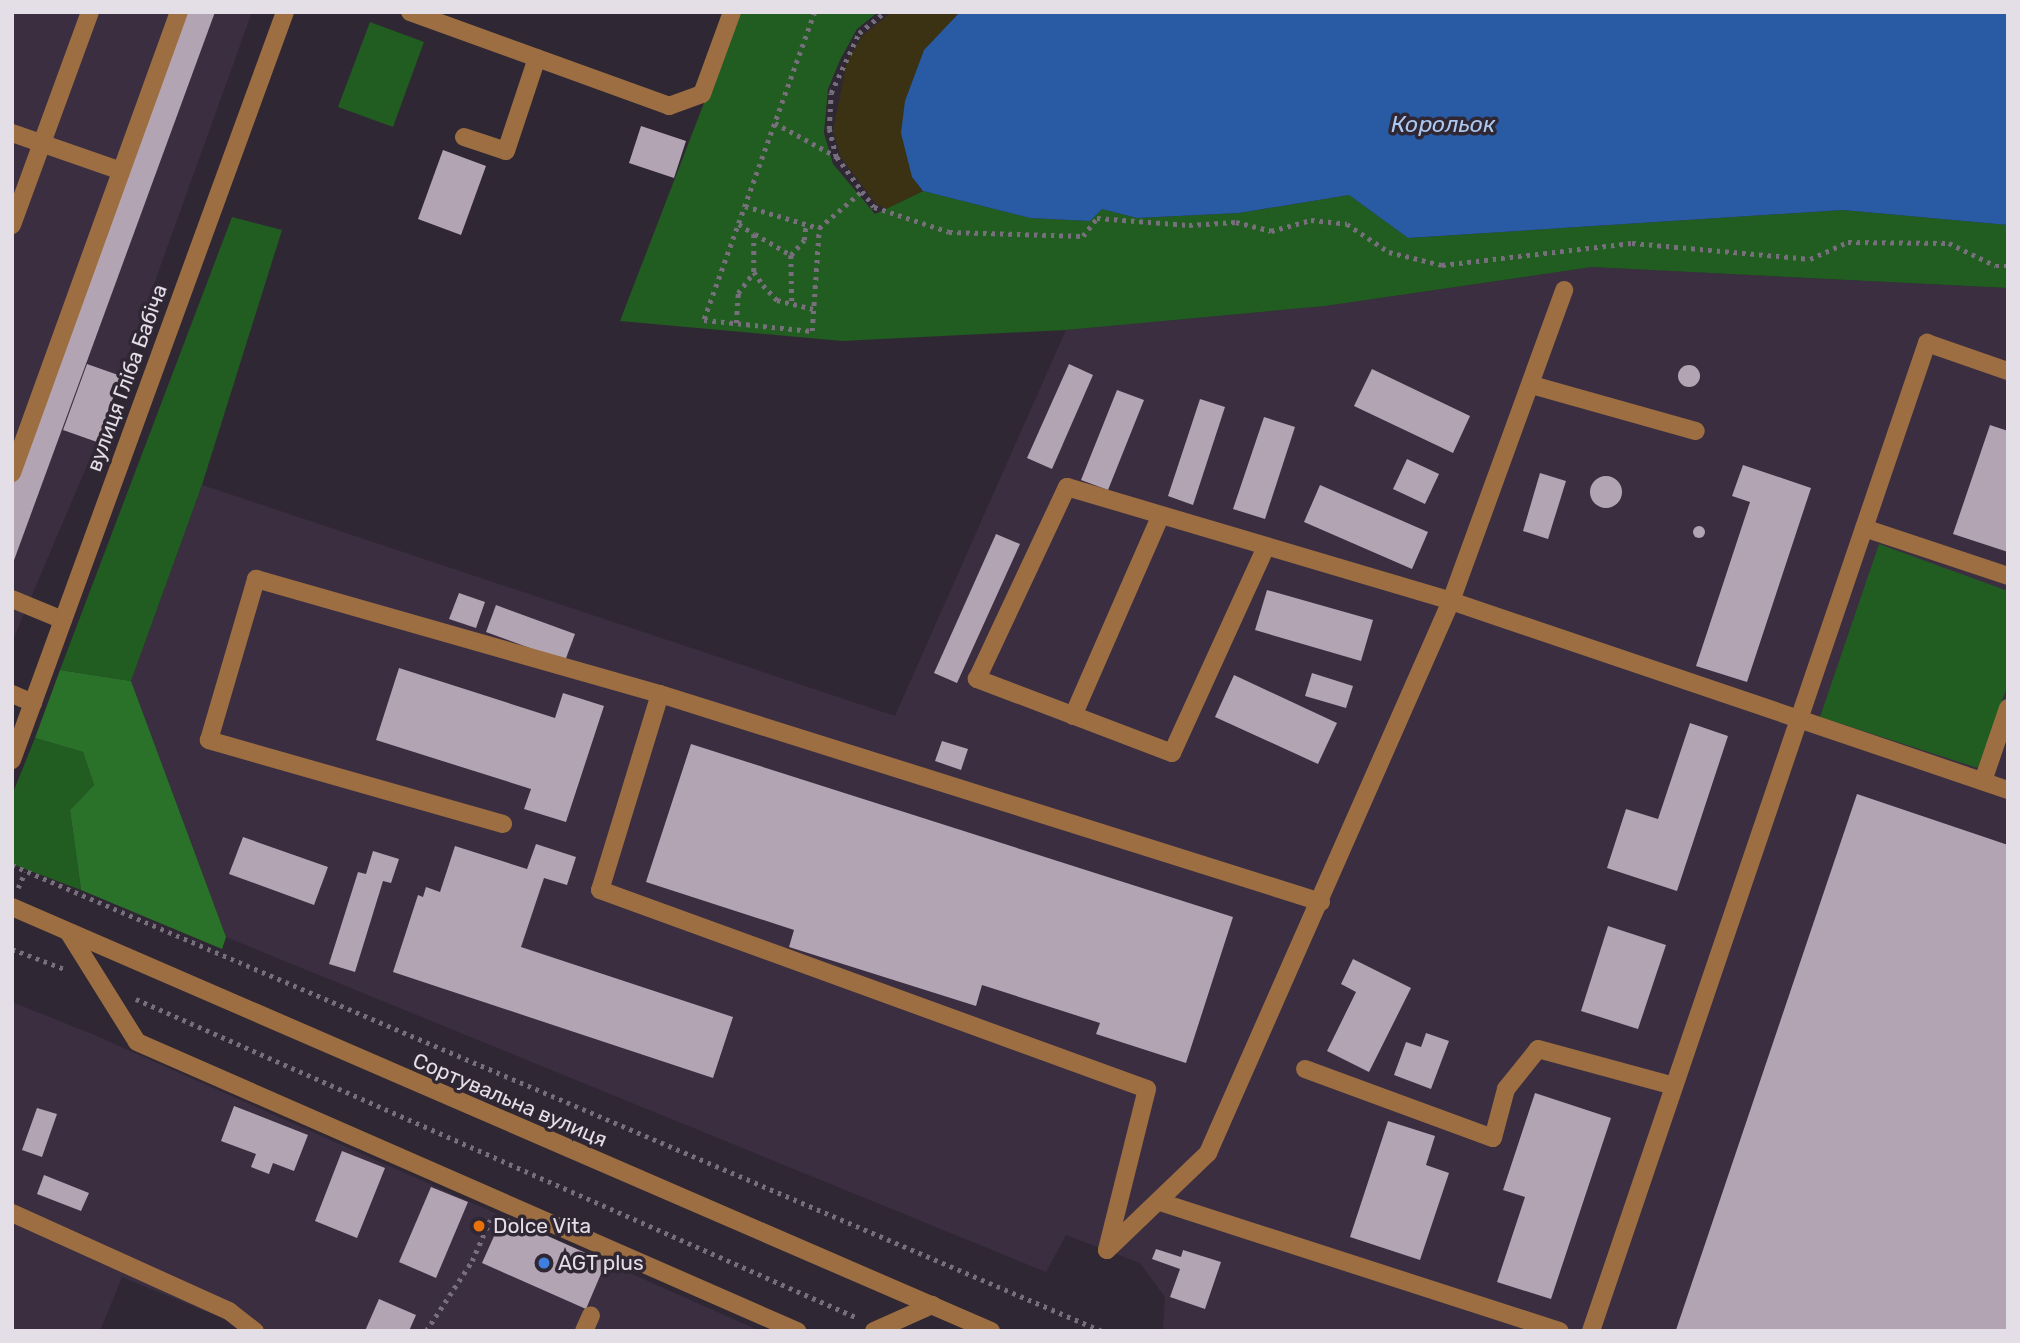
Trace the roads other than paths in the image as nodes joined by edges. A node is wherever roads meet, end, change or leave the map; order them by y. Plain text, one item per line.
1 (90, 12) edge
2 (178, 12) edge
3 (285, 12) edge
4 (410, 12) edge
5 (732, 12) edge
6 (537, 58) junction
7 (12, 133) edge
8 (464, 137) dead end
9 (42, 143) junction
10 (121, 171) junction
11 (12, 225) edge
12 (1564, 290) dead end
13 (2008, 371) edge
14 (1532, 385) junction
15 (1696, 431) dead end
16 (12, 473) edge
17 (1161, 514) junction
18 (1864, 528) junction
19 (1265, 549) junction
20 (2008, 576) edge
21 (12, 599) edge
22 (1451, 601) junction
23 (63, 620) junction
24 (12, 694) edge
25 (660, 694) junction
26 (33, 703) junction
27 (2008, 708) edge
28 (1073, 716) junction
29 (1798, 721) junction
30 (12, 760) edge
31 (1983, 781) junction
32 (2008, 790) edge
33 (503, 824) dead end
34 (1321, 902) junction
35 (12, 907) edge
36 (69, 933) junction
37 (1305, 1069) dead end
38 (1674, 1086) junction
39 (1160, 1202) junction
40 (12, 1213) edge
41 (932, 1305) junction
42 (877, 1329) edge
43 (255, 1331) edge
44 (797, 1331) edge
45 (992, 1331) edge
46 (1560, 1331) edge
47 (1591, 1331) edge

1 - 9 street
2 - 10 street
3 - 23 street, вулиця Гліба Бабіча
4 - 6 street
5 - 6 street
6 - 8 street
7 - 9 street
9 - 10 street
9 - 11 street
10 - 16 street
12 - 14 street
13 - 18 street
14 - 15 street
14 - 22 street
17 - 19 street
17 - 28 street
17 - 28 street
18 - 20 street
18 - 29 street
19 - 22 street
19 - 28 street
21 - 23 street
22 - 29 street
22 - 34 street
23 - 26 street, вулиця Гліба Бабіча
24 - 26 street
25 - 33 street
25 - 34 street
25 - 39 street
26 - 30 street, вулиця Гліба Бабіча
27 - 31 street
29 - 31 street
29 - 38 street
31 - 32 street
34 - 39 street
35 - 36 street, Сортувальна вулиця
36 - 41 street, Сортувальна вулиця
36 - 44 street
37 - 38 street
38 - 47 street
39 - 46 street
40 - 43 street
41 - 42 street
41 - 45 street, Сортувальна вулиця

